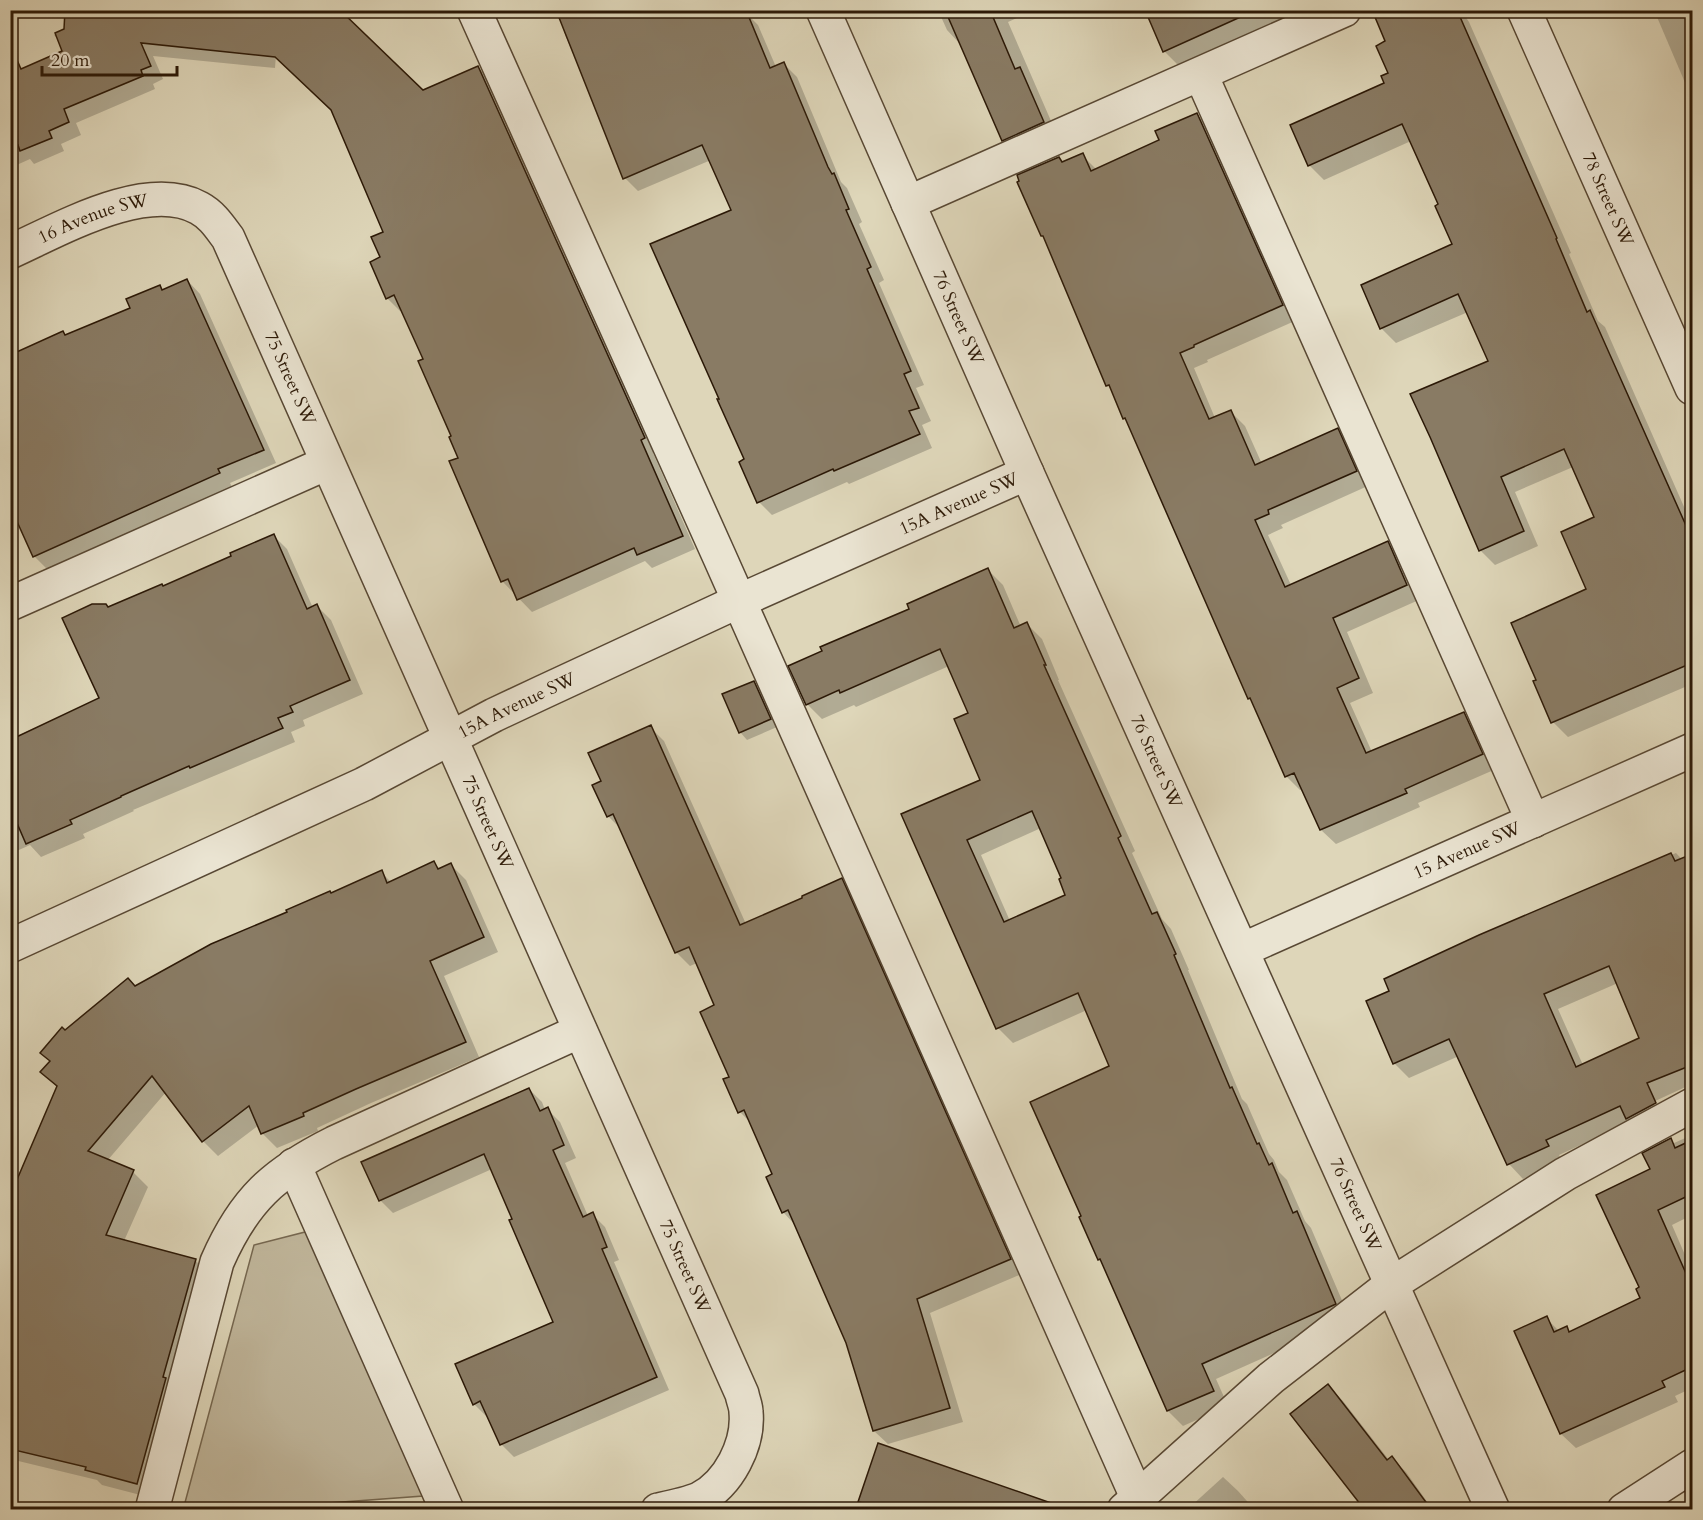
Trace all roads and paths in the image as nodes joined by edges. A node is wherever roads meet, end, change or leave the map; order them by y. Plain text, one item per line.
1 (474, 10) edge
2 (823, 10) edge
3 (1344, 10) edge
4 (1524, 10) edge
5 (1201, 75) junction
6 (178, 202) joint
7 (908, 203) junction
8 (10, 252) edge
9 (1692, 388) edge
10 (327, 463) junction
11 (1027, 473) junction
12 (739, 601) junction
13 (10, 604) edge
14 (450, 739) junction
15 (1692, 750) edge
16 (1533, 821) junction
17 (10, 946) edge
18 (1242, 950) junction
19 (580, 1031) junction
20 (1692, 1105) edge
21 (294, 1165) junction
22 (1392, 1284) junction
23 (1692, 1467) edge
24 (1131, 1503) edge
25 (152, 1509) edge
26 (447, 1509) edge
27 (658, 1509) edge
28 (1492, 1509) edge
29 (1624, 1509) edge

1 - 12 street
2 - 7 street, 76 Street SW
3 - 5 street
4 - 9 street, 78 Street SW
5 - 7 street
5 - 16 street
6 - 8 street, 16 Avenue SW
6 - 10 street, 75 Street SW
7 - 11 street, 76 Street SW
10 - 13 street
10 - 14 street, 75 Street SW
11 - 12 street, 15A Avenue SW
11 - 18 street, 76 Street SW
12 - 14 street, 15A Avenue SW
12 - 24 street
14 - 17 street, 15A Avenue SW
14 - 19 street, 75 Street SW
15 - 16 street, 15 Avenue SW
16 - 18 street, 15 Avenue SW
18 - 22 street, 76 Street SW
19 - 21 street
19 - 27 street, 75 Street SW
20 - 22 street
21 - 25 street
21 - 26 street
22 - 24 street
22 - 28 street, 76 Street SW
23 - 29 street

